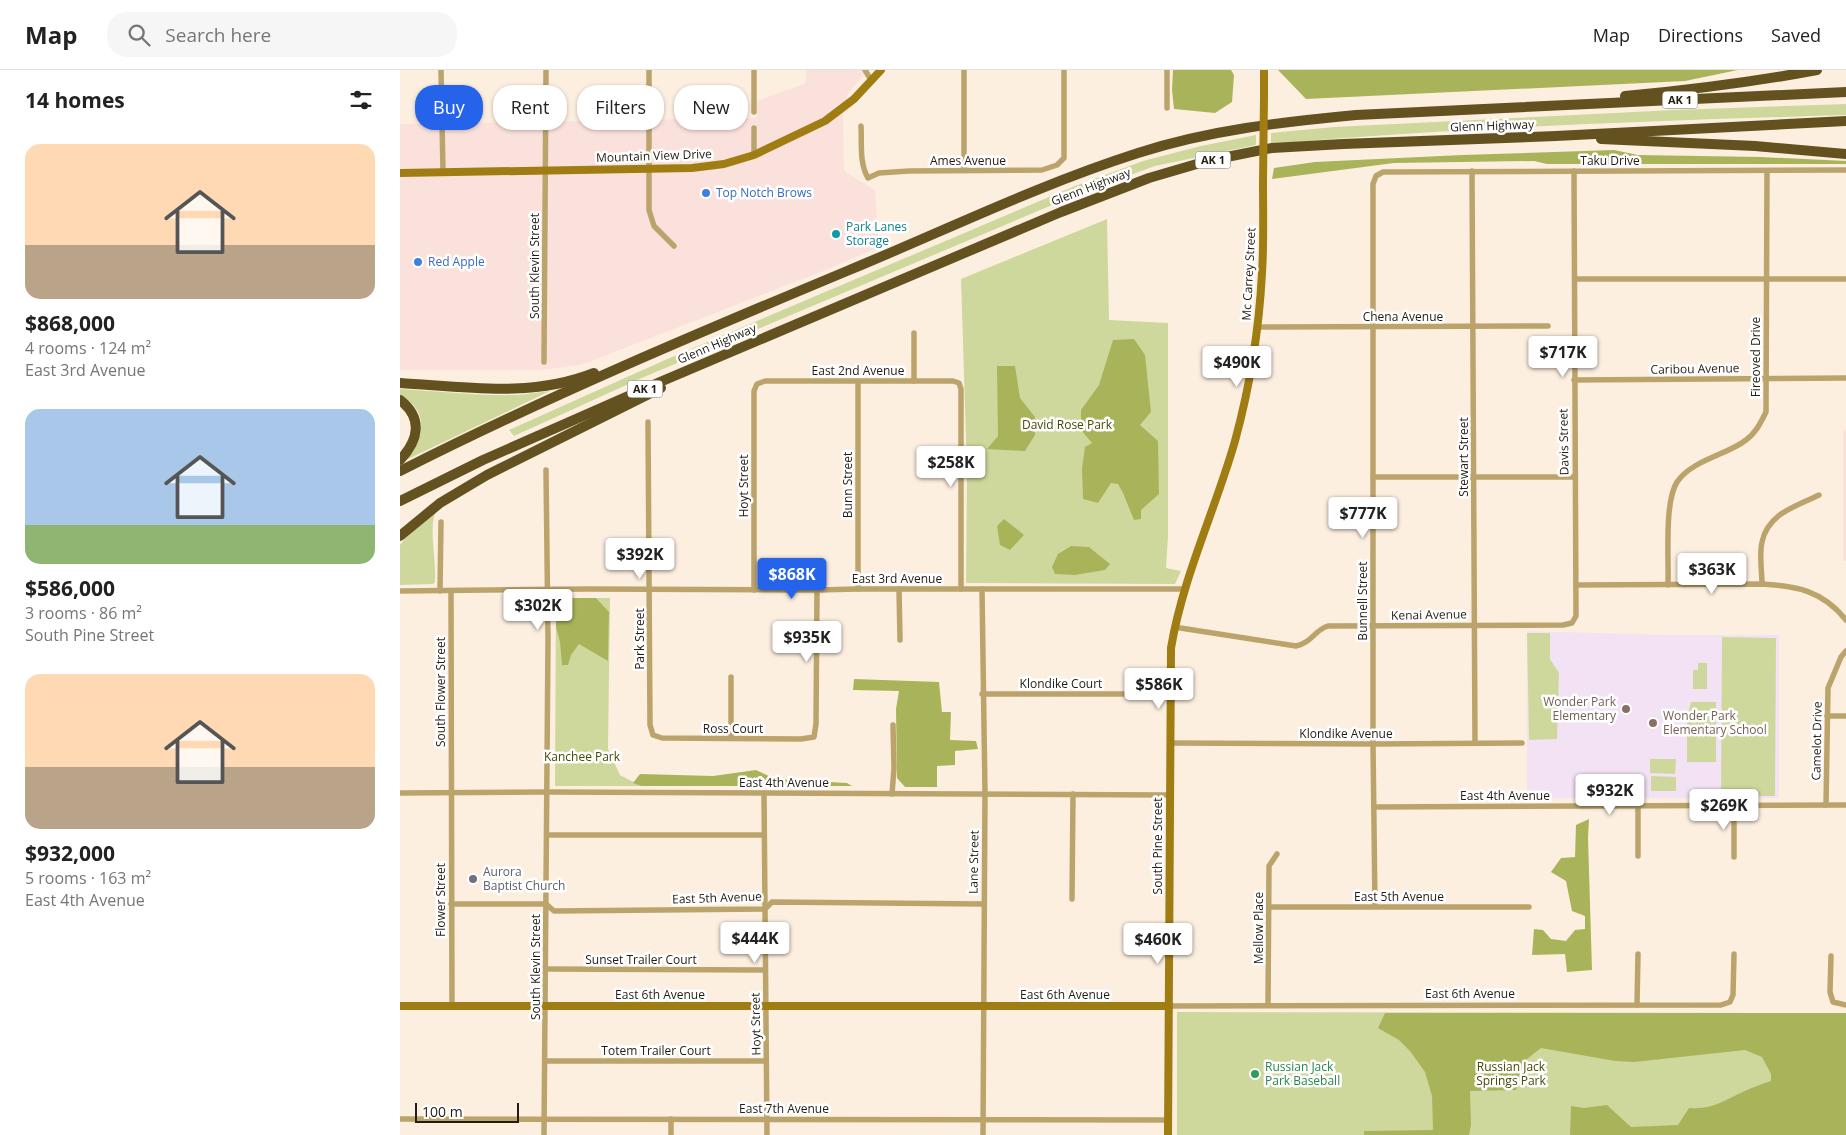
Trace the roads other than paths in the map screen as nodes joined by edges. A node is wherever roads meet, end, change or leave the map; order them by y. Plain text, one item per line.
1 (441, 70) edge
2 (546, 70) edge
3 (649, 70) edge
4 (754, 70) edge
5 (866, 70) edge
6 (881, 70) edge
7 (964, 70) edge
8 (1064, 70) edge
9 (1167, 70) edge
10 (1264, 70) edge
11 (1817, 70) edge
12 (871, 80) junction
13 (1846, 92) edge
14 (1167, 108) dead end
15 (1513, 108) junction
16 (754, 112) dead end
17 (1846, 121) edge
18 (861, 126) dead end
19 (754, 128) dead end
20 (1556, 136) junction
21 (754, 154) junction
22 (1846, 154) edge
23 (649, 169) junction
24 (546, 170) junction
25 (964, 170) junction
26 (1846, 170) edge
27 (1472, 171) junction
28 (1574, 171) junction
29 (443, 172) junction
30 (1767, 172) junction
31 (400, 174) edge
32 (1376, 176) joint
33 (674, 246) dead end
34 (1765, 279) junction
35 (1575, 280) junction
36 (1846, 280) edge
37 (730, 320) junction
38 (1372, 326) junction
39 (1548, 326) dead end
40 (1258, 327) junction
41 (1473, 328) junction
42 (914, 333) dead end
43 (718, 358) junction
44 (544, 362) dead end
45 (1767, 378) junction
46 (1846, 378) edge
47 (1574, 380) junction
48 (914, 381) junction
49 (858, 382) junction
50 (400, 383) edge
51 (757, 384) joint
52 (400, 400) edge
53 (648, 422) dead end
54 (400, 460) edge
55 (546, 470) dead end
56 (400, 471) edge
57 (1373, 476) junction
58 (1474, 476) junction
59 (1575, 477) junction
60 (1820, 495) dead end
61 (400, 501) edge
62 (441, 522) dead end
63 (400, 536) edge
64 (1762, 584) junction
65 (1576, 585) junction
66 (1668, 585) junction
67 (858, 588) junction
68 (899, 589) junction
69 (961, 589) junction
70 (982, 589) junction
71 (1184, 589) junction
72 (548, 590) junction
73 (650, 590) junction
74 (754, 590) junction
75 (817, 590) junction
76 (440, 591) junction
77 (451, 591) junction
78 (400, 592) edge
79 (1846, 620) edge
80 (1572, 623) joint
81 (1474, 625) junction
82 (1373, 626) junction
83 (1174, 627) junction
84 (900, 640) dead end
85 (1846, 651) edge
86 (732, 677) dead end
87 (982, 694) junction
88 (1170, 694) junction
89 (1827, 716) junction
90 (1846, 716) edge
91 (893, 725) dead end
92 (653, 736) joint
93 (731, 738) junction
94 (1475, 742) junction
95 (1170, 743) junction
96 (1522, 743) dead end
97 (1373, 744) junction
98 (548, 792) junction
99 (400, 793) edge
100 (451, 793) junction
101 (764, 793) junction
102 (984, 793) junction
103 (892, 794) junction
104 (1073, 794) junction
105 (1169, 795) junction
106 (1846, 804) edge
107 (1638, 805) junction
108 (1734, 805) junction
109 (1826, 805) junction
110 (1374, 806) junction
111 (547, 835) junction
112 (764, 835) junction
113 (1277, 854) dead end
114 (1638, 856) dead end
115 (1734, 857) dead end
116 (1072, 899) dead end
117 (451, 904) junction
118 (546, 904) junction
119 (983, 904) junction
120 (1375, 906) junction
121 (1269, 907) junction
122 (1529, 907) dead end
123 (765, 909) junction
124 (1638, 954) dead end
125 (1734, 954) dead end
126 (1831, 956) dead end
127 (546, 969) junction
128 (765, 970) junction
129 (1268, 1005) junction
130 (1638, 1005) junction
131 (1846, 1005) edge
132 (400, 1006) edge
133 (452, 1006) junction
134 (546, 1006) junction
135 (765, 1006) junction
136 (983, 1006) junction
137 (1169, 1006) junction
138 (545, 1061) junction
139 (766, 1061) junction
140 (400, 1119) edge
141 (545, 1119) junction
142 (671, 1119) junction
143 (767, 1119) junction
144 (984, 1119) junction
145 (1168, 1120) junction
146 (544, 1135) edge
147 (671, 1135) edge
148 (767, 1135) edge
149 (983, 1135) edge
150 (1168, 1135) edge

1 - 29 street
2 - 24 street, South Klevin Street
3 - 23 street
4 - 16 street
5 - 12 street
6 - 12 street, Mountain View Drive
7 - 25 street
8 - 25 street, Ames Avenue
9 - 14 street
10 - 40 street, Mc Carrey Street, bridge
11 - 15 highway
12 - 21 street, Mountain View Drive
13 - 15 highway, Glenn Highway / AK 1
15 - 37 highway, Glenn Highway / AK 1
17 - 20 highway, Glenn Highway / AK 1
18 - 25 street, Ames Avenue
19 - 21 street
20 - 22 highway
20 - 43 highway, Glenn Highway / AK 1
21 - 23 street, Mountain View Drive
23 - 24 street, Mountain View Drive
23 - 33 street
24 - 29 street, Mountain View Drive
24 - 44 street, South Klevin Street
26 - 30 street, Taku Drive
27 - 28 street, Taku Drive
27 - 32 street, Taku Drive
27 - 41 street, Stewart Street
28 - 30 street, Taku Drive
28 - 35 street, Davis Street
29 - 31 street, Mountain View Drive
30 - 34 street, Fireoved Drive
32 - 38 street, Bunnell Street
34 - 35 street
34 - 36 street
34 - 45 street, Fireoved Drive
35 - 47 street, Davis Street
37 - 50 highway
37 - 56 highway, Glenn Highway / AK 1
38 - 40 street, Chena Avenue
38 - 41 street, Chena Avenue
38 - 57 street, Bunnell Street
39 - 41 street, Chena Avenue
40 - 71 street, Mc Carrey Street
41 - 58 street, Stewart Street
42 - 48 street
43 - 61 highway, Glenn Highway / AK 1
43 - 63 highway
45 - 46 street, Caribou Avenue
45 - 47 street, Caribou Avenue
45 - 66 street, Fireoved Drive
47 - 59 street, Davis Street
48 - 49 street, East 2nd Avenue
48 - 69 street, East 2nd Avenue
49 - 51 street, East 2nd Avenue
49 - 67 street, Bunn Street
51 - 74 street, Hoyt Street
52 - 54 highway
53 - 73 street, Park Street
55 - 72 street, South Klevin Street
57 - 58 street
57 - 82 street, Bunnell Street
58 - 59 street
58 - 81 street, Stewart Street
59 - 65 street, Davis Street
60 - 64 street
62 - 76 street
64 - 66 street
64 - 79 street
65 - 66 street
65 - 80 street, Davis Street
67 - 68 street, East 3rd Avenue
67 - 75 street, East 3rd Avenue
68 - 69 street, East 3rd Avenue
68 - 84 street
69 - 70 street, East 3rd Avenue
70 - 71 street, East 3rd Avenue
70 - 87 street, Lane Street
71 - 83 street, South Pine Street
72 - 73 street, East 3rd Avenue
72 - 77 street, East 3rd Avenue
72 - 98 street, South Klevin Street
73 - 74 street, East 3rd Avenue
73 - 92 street, Park Street
74 - 75 street, East 3rd Avenue
75 - 93 street, Ross Court
76 - 77 street, East 3rd Avenue
76 - 78 street, East 3rd Avenue
77 - 100 street, South Flower Street
80 - 81 street, Kenai Avenue
81 - 82 street, Kenai Avenue
81 - 94 street, Stewart Street
82 - 83 street, Kenai Avenue
82 - 97 street, Bunnell Street
83 - 88 street, South Pine Street
85 - 89 street, Camelot Drive
86 - 93 street
87 - 88 street, Klondike Court
87 - 102 street, Lane Street
88 - 95 street, South Pine Street
89 - 90 street
89 - 109 street, Camelot Drive
91 - 103 street
92 - 93 street, Ross Court
94 - 96 street, Klondike Avenue
94 - 97 street, Klondike Avenue
95 - 97 street, Klondike Avenue
95 - 105 street, South Pine Street
97 - 110 street, Bunnell Street
98 - 100 street, East 4th Avenue
98 - 101 street, East 4th Avenue
98 - 111 street, South Klevin Street
99 - 100 street, East 4th Avenue
100 - 117 street, Flower Street
101 - 103 street, East 4th Avenue
101 - 112 street, Hoyt Street
102 - 103 street, East 4th Avenue
102 - 104 street, East 4th Avenue
102 - 119 street, Lane Street
104 - 105 street, East 4th Avenue
104 - 116 street
105 - 137 street, South Pine Street
106 - 109 street, East 4th Avenue
107 - 108 street, East 4th Avenue
107 - 110 street, East 4th Avenue
107 - 114 street
108 - 109 street, East 4th Avenue
108 - 115 street
110 - 120 street, Bunnell Street
111 - 112 street
111 - 118 street, South Klevin Street
112 - 123 street, Hoyt Street
113 - 121 street, Mellow Place
117 - 118 street, East 5th Avenue
117 - 133 street, Flower Street
118 - 123 street, East 5th Avenue
118 - 127 street, South Klevin Street
119 - 123 street, East 5th Avenue
119 - 136 street, Lane Street
120 - 121 street, East 5th Avenue
120 - 122 street, East 5th Avenue
121 - 129 street, Mellow Place
123 - 128 street, Hoyt Street
124 - 130 street
125 - 130 street, East 6th Avenue
126 - 131 street
127 - 128 street, Sunset Trailer Court
127 - 134 street, South Klevin Street
128 - 135 street, Hoyt Street
129 - 130 street, East 6th Avenue
129 - 137 street, East 6th Avenue
132 - 133 street, East 6th Avenue
133 - 134 street, East 6th Avenue
134 - 135 street, East 6th Avenue
134 - 138 street, South Klevin Street
135 - 136 street, East 6th Avenue
135 - 139 street, Hoyt Street
136 - 137 street, East 6th Avenue
136 - 144 street, Lane Street
137 - 145 street, South Pine Street
138 - 139 street, Totem Trailer Court
138 - 141 street, South Klevin Street
139 - 143 street, Hoyt Street
140 - 141 street, East 7th Avenue
141 - 142 street, East 7th Avenue
141 - 146 street, South Klevin Street
142 - 143 street, East 7th Avenue
142 - 147 street
143 - 144 street, East 7th Avenue
143 - 148 street, Hoyt Street
144 - 145 street, East 7th Avenue
144 - 149 street, Lane Street
145 - 150 street, South Pine Street

